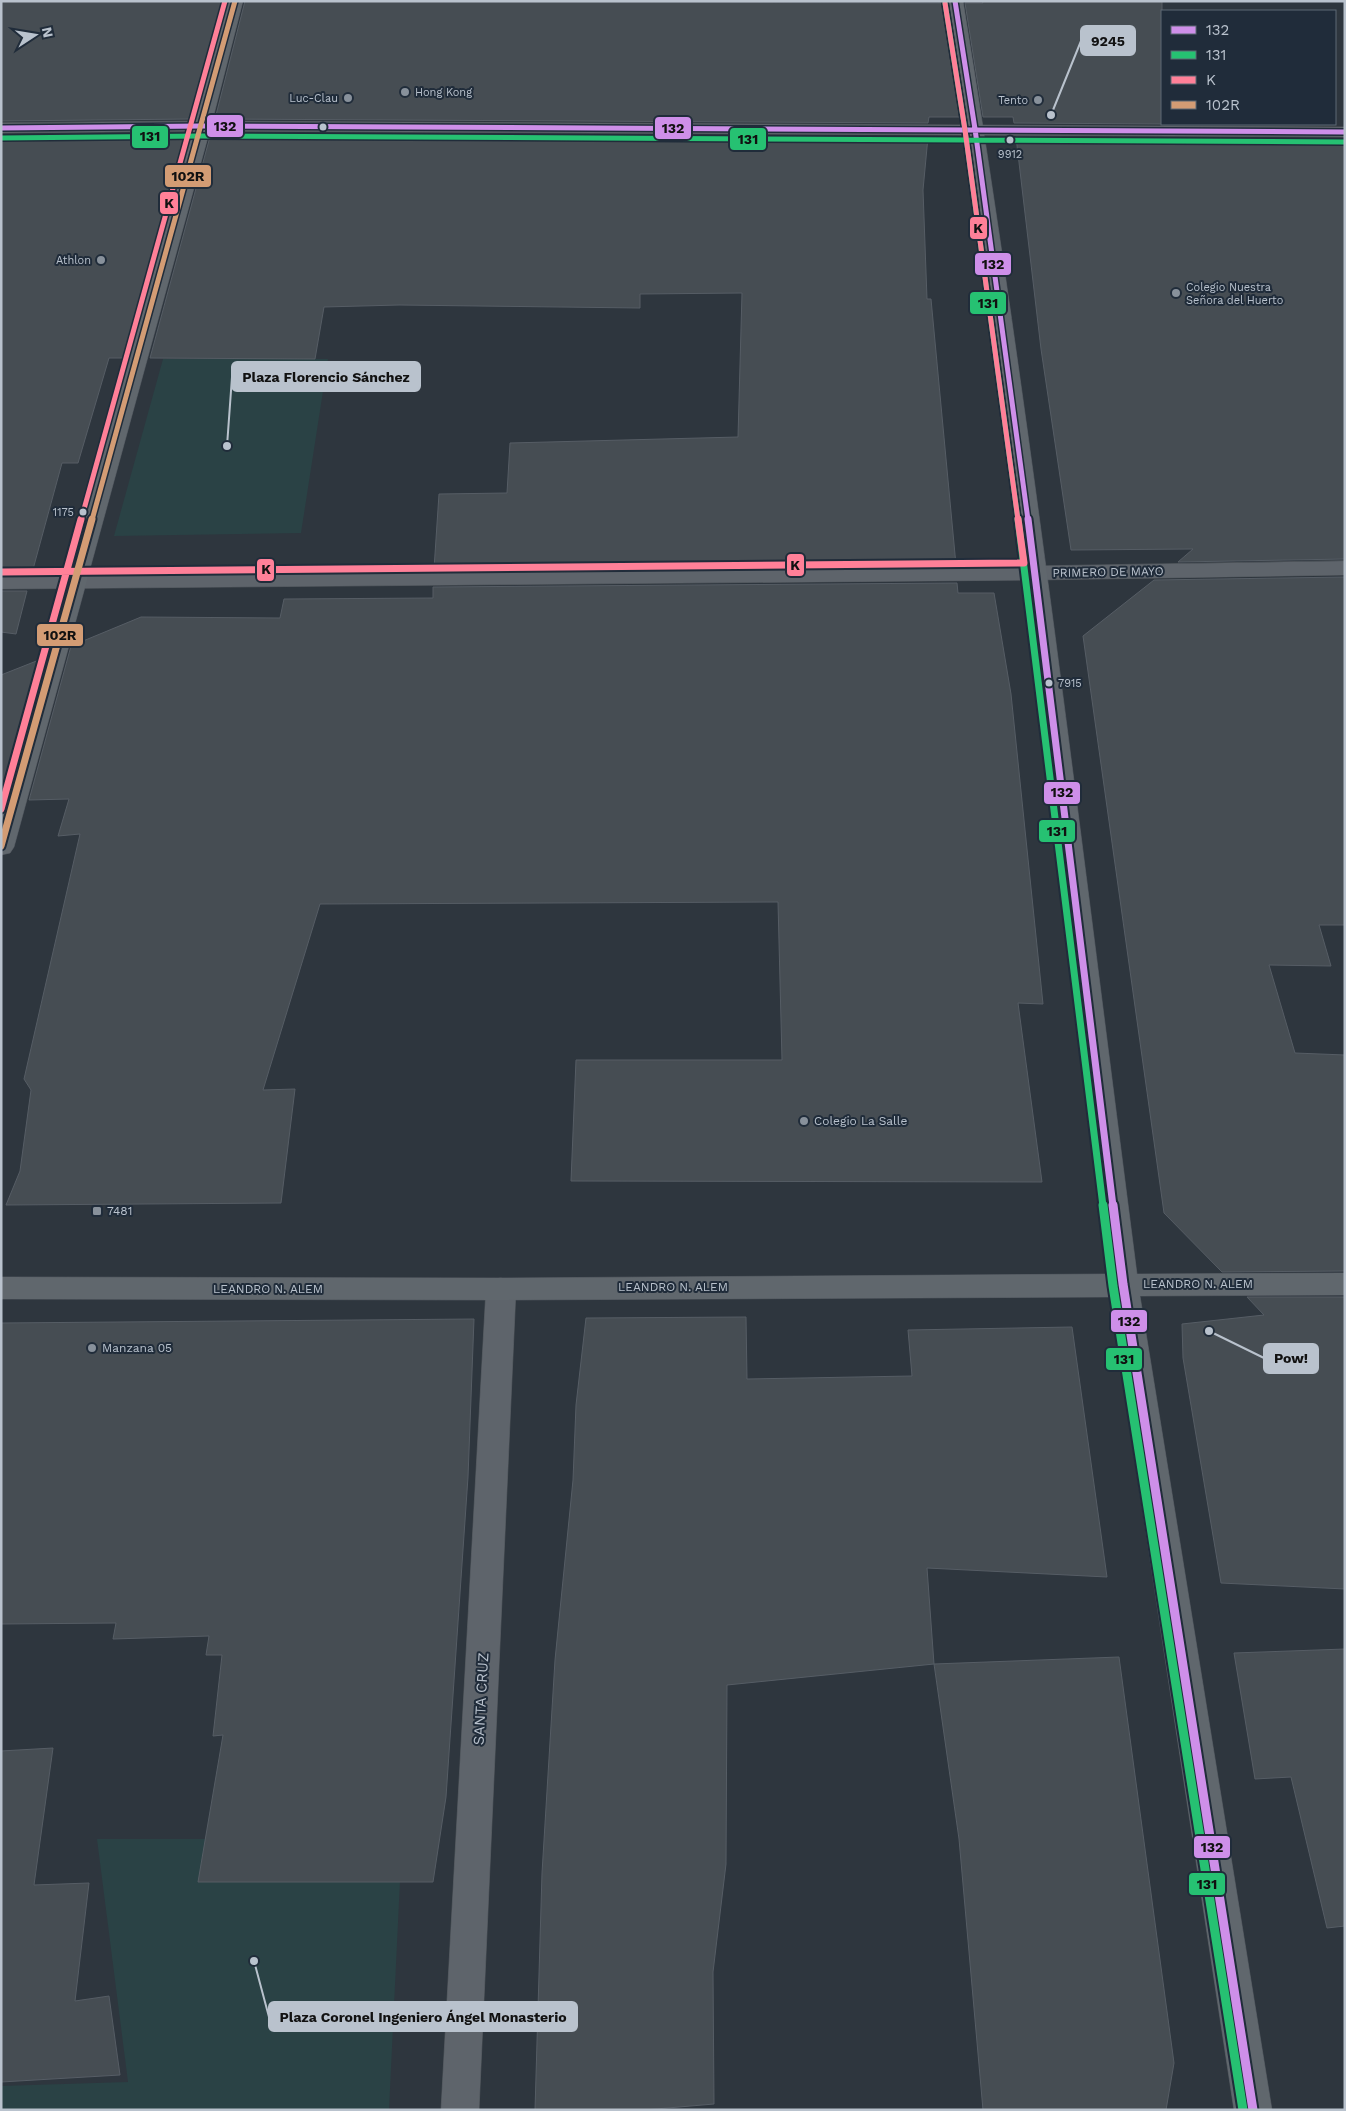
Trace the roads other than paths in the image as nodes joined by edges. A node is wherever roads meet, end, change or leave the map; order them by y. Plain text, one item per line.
1 (235, 1) edge
2 (955, 1) edge
3 (202, 126) junction
4 (1, 128) edge
5 (975, 129) junction
6 (1345, 132) edge
7 (1345, 568) edge
8 (1035, 573) junction
9 (1, 582) edge
10 (76, 582) junction
11 (1, 847) edge
12 (1123, 1284) junction
13 (1345, 1284) edge
14 (1, 1288) edge
15 (501, 1289) junction
16 (460, 2110) edge
17 (1253, 2110) edge

1 - 3 main road
2 - 5 main road
3 - 4 street
3 - 5 street
3 - 10 main road
5 - 6 street
5 - 8 main road
7 - 8 street, PRIMERO DE MAYO
8 - 10 street, PRIMERO DE MAYO
8 - 12 main road
9 - 10 street, PRIMERO DE MAYO
10 - 11 main road
12 - 13 main road, LEANDRO N. ALEM
12 - 15 main road, LEANDRO N. ALEM
12 - 17 main road
14 - 15 main road, LEANDRO N. ALEM
15 - 16 street, SANTA CRUZ

